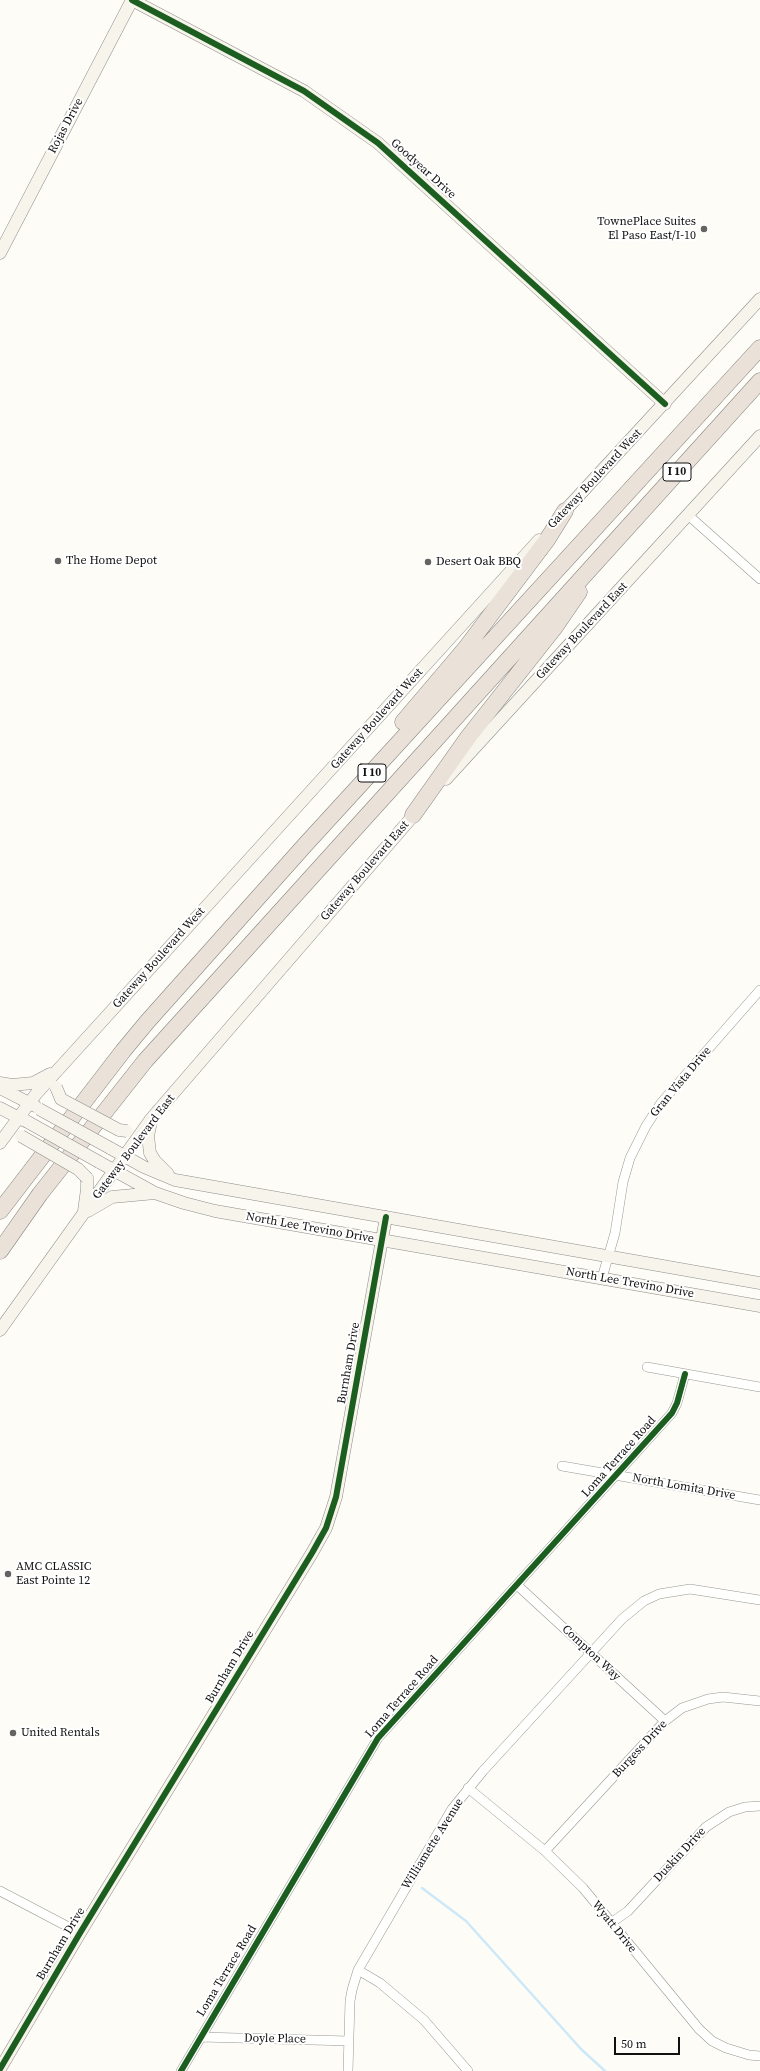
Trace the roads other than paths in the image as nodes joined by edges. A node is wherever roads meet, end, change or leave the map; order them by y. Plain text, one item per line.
1 (132, 0) edge
2 (0, 253) edge
3 (760, 300) edge
4 (760, 348) edge
5 (760, 381) edge
6 (665, 404) junction
7 (760, 436) edge
8 (565, 511) junction
9 (688, 515) junction
10 (597, 560) junction
11 (760, 579) edge
12 (413, 815) junction
13 (305, 845) junction
14 (760, 990) edge
15 (56, 1072) junction
16 (0, 1083) edge
17 (0, 1088) edge
18 (28, 1103) junction
19 (0, 1108) edge
20 (22, 1119) junction
21 (151, 1119) junction
22 (0, 1143) edge
23 (124, 1155) junction
24 (115, 1171) junction
25 (175, 1180) junction
26 (155, 1193) junction
27 (0, 1211) edge
28 (83, 1214) junction
29 (386, 1217) junction
30 (382, 1240) junction
31 (0, 1251) edge
32 (609, 1256) junction
33 (602, 1278) junction
34 (760, 1283) edge
35 (760, 1306) edge
36 (0, 1330) edge
37 (647, 1367) dead end
38 (685, 1374) junction
39 (760, 1387) edge
40 (562, 1466) dead end
41 (617, 1476) junction
42 (760, 1500) edge
43 (517, 1585) junction
44 (760, 1600) edge
45 (591, 1653) junction
46 (760, 1702) edge
47 (665, 1721) junction
48 (468, 1788) junction
49 (760, 1806) edge
50 (544, 1851) junction
51 (0, 1891) edge
52 (611, 1923) junction
53 (80, 1933) junction
54 (358, 1970) junction
55 (201, 2037) junction
56 (349, 2041) junction
57 (760, 2056) edge
58 (0, 2069) edge
59 (181, 2071) edge
60 (348, 2071) edge
61 (468, 2071) edge

1 - 2 main road, Rojas Drive
1 - 6 main road, Goodyear Drive
3 - 6 main road, Gateway Boulevard West
4 - 13 highway, I 10
5 - 10 highway, I 10
6 - 8 main road, Gateway Boulevard West
7 - 9 main road, Gateway Boulevard East
8 - 13 highway
8 - 15 main road, Gateway Boulevard West
9 - 11 street
9 - 12 main road, Gateway Boulevard East
10 - 12 highway
10 - 31 highway, I 10
12 - 21 main road, Gateway Boulevard East
13 - 27 highway, I 10
14 - 32 street, Gran Vista Drive
15 - 16 main road
15 - 18 main road, Gateway Boulevard West
15 - 21 main road, bridge
17 - 18 main road, North Lee Trevino Drive
18 - 20 main road, Gateway Boulevard West
18 - 23 main road, North Lee Trevino Drive, bridge
19 - 20 main road, North Lee Trevino Drive
20 - 22 main road, Gateway Boulevard West
20 - 24 main road, North Lee Trevino Drive, bridge
21 - 23 main road, Gateway Boulevard East
21 - 25 main road
22 - 28 main road, bridge
23 - 24 main road, Gateway Boulevard East
23 - 25 main road, North Lee Trevino Drive
24 - 26 main road, North Lee Trevino Drive
24 - 28 main road, Gateway Boulevard East
25 - 29 main road, North Lee Trevino Drive
26 - 28 main road
26 - 30 main road, North Lee Trevino Drive
28 - 36 main road, Gateway Boulevard East
29 - 30 main road, Burnham Drive
29 - 32 main road, North Lee Trevino Drive
30 - 33 main road, North Lee Trevino Drive
30 - 53 main road, Burnham Drive
32 - 33 street, Gran Vista Drive
32 - 34 main road, North Lee Trevino Drive
33 - 35 main road, North Lee Trevino Drive
37 - 38 street
38 - 39 street
38 - 41 street, Loma Terrace Road
40 - 41 street, North Lomita Drive
41 - 42 street, North Lomita Drive
41 - 43 street, Loma Terrace Road
43 - 45 street, Compton Way
43 - 55 street, Loma Terrace Road
44 - 45 street, Williamette Avenue
45 - 47 street, Compton Way
45 - 48 street, Williamette Avenue
46 - 47 street, Burgess Drive
47 - 50 street, Burgess Drive
48 - 50 street, Wyatt Drive
48 - 54 street, Williamette Avenue
49 - 52 street, Duskin Drive
50 - 52 street, Wyatt Drive
51 - 53 street
52 - 57 street, Wyatt Drive
53 - 58 main road, Burnham Drive
54 - 56 street, Williamette Avenue
54 - 61 street
55 - 56 street, Doyle Place
55 - 59 street, Loma Terrace Road
56 - 60 street, Williamette Avenue

